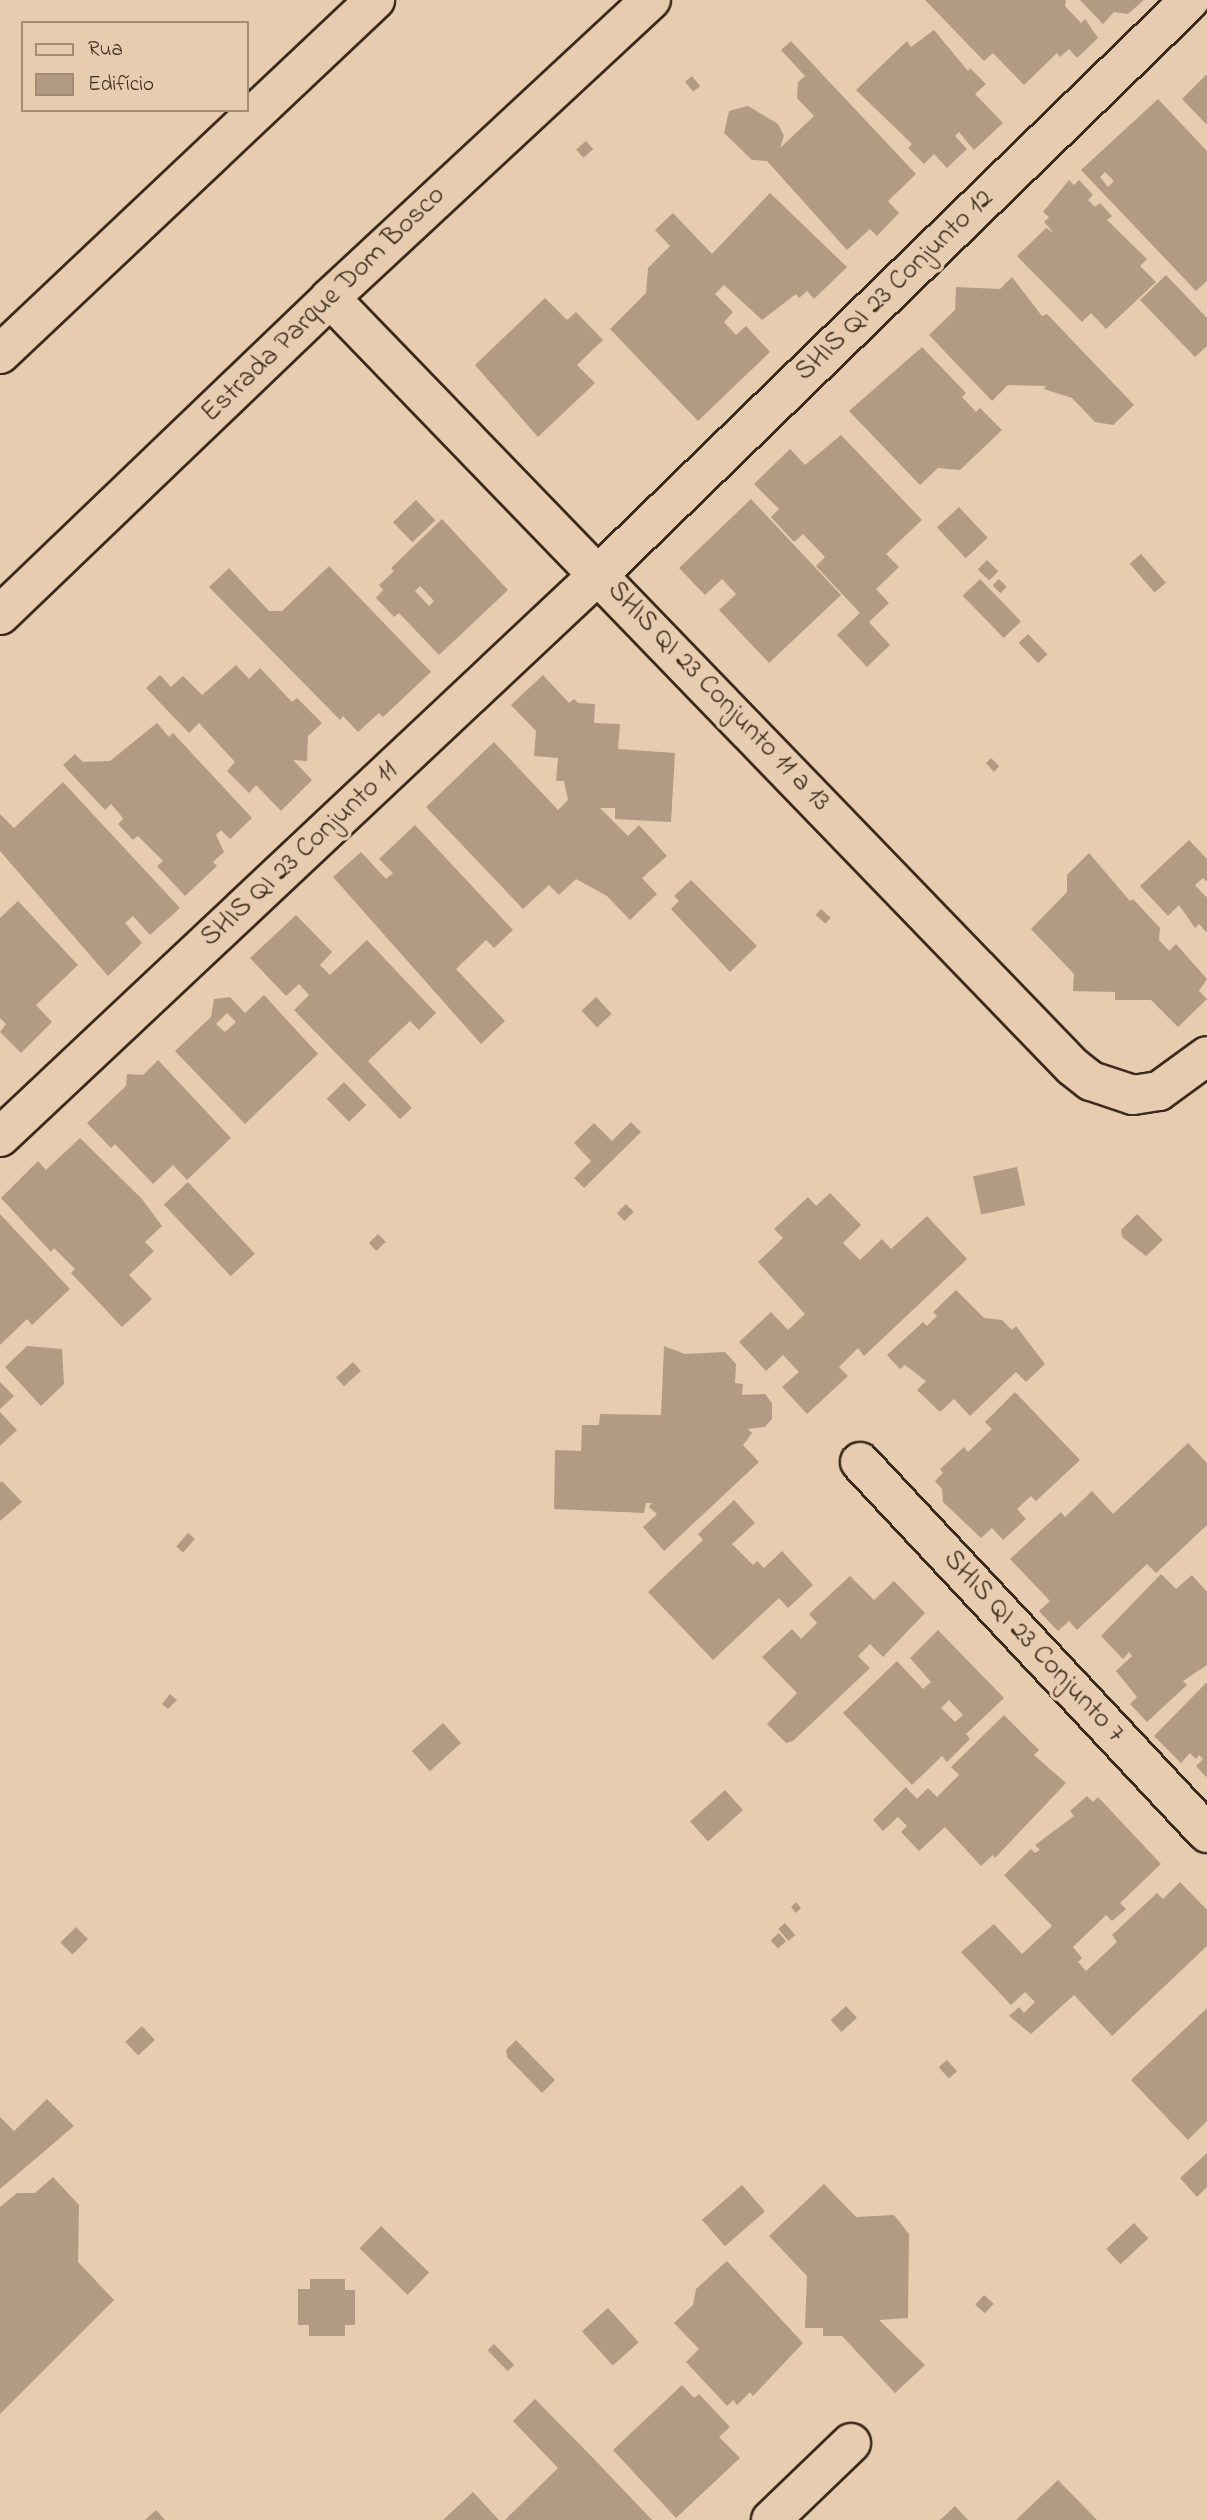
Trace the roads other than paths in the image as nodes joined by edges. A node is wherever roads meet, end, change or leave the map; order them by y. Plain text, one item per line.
1 (375, 0) edge
2 (651, 0) edge
3 (1190, 0) edge
4 (330, 298) junction
5 (0, 354) edge
6 (600, 573) junction
7 (0, 615) edge
8 (1207, 1056) edge
9 (0, 1137) edge
10 (860, 1462) dead end
11 (1207, 1833) edge
12 (851, 2443) dead end
13 (771, 2520) edge

1 - 5 street
2 - 4 street, Estrada Parque Dom Bosco
3 - 6 street, SHIS QI 23 Conjunto 12
4 - 6 street, SHIS QI 23 Conjunto 11 a 13
4 - 7 street, Estrada Parque Dom Bosco
6 - 8 street, SHIS QI 23 Conjunto 11 a 13
6 - 9 street, SHIS QI 23 Conjunto 11
10 - 11 street, SHIS QI 23 Conjunto 7
12 - 13 street

